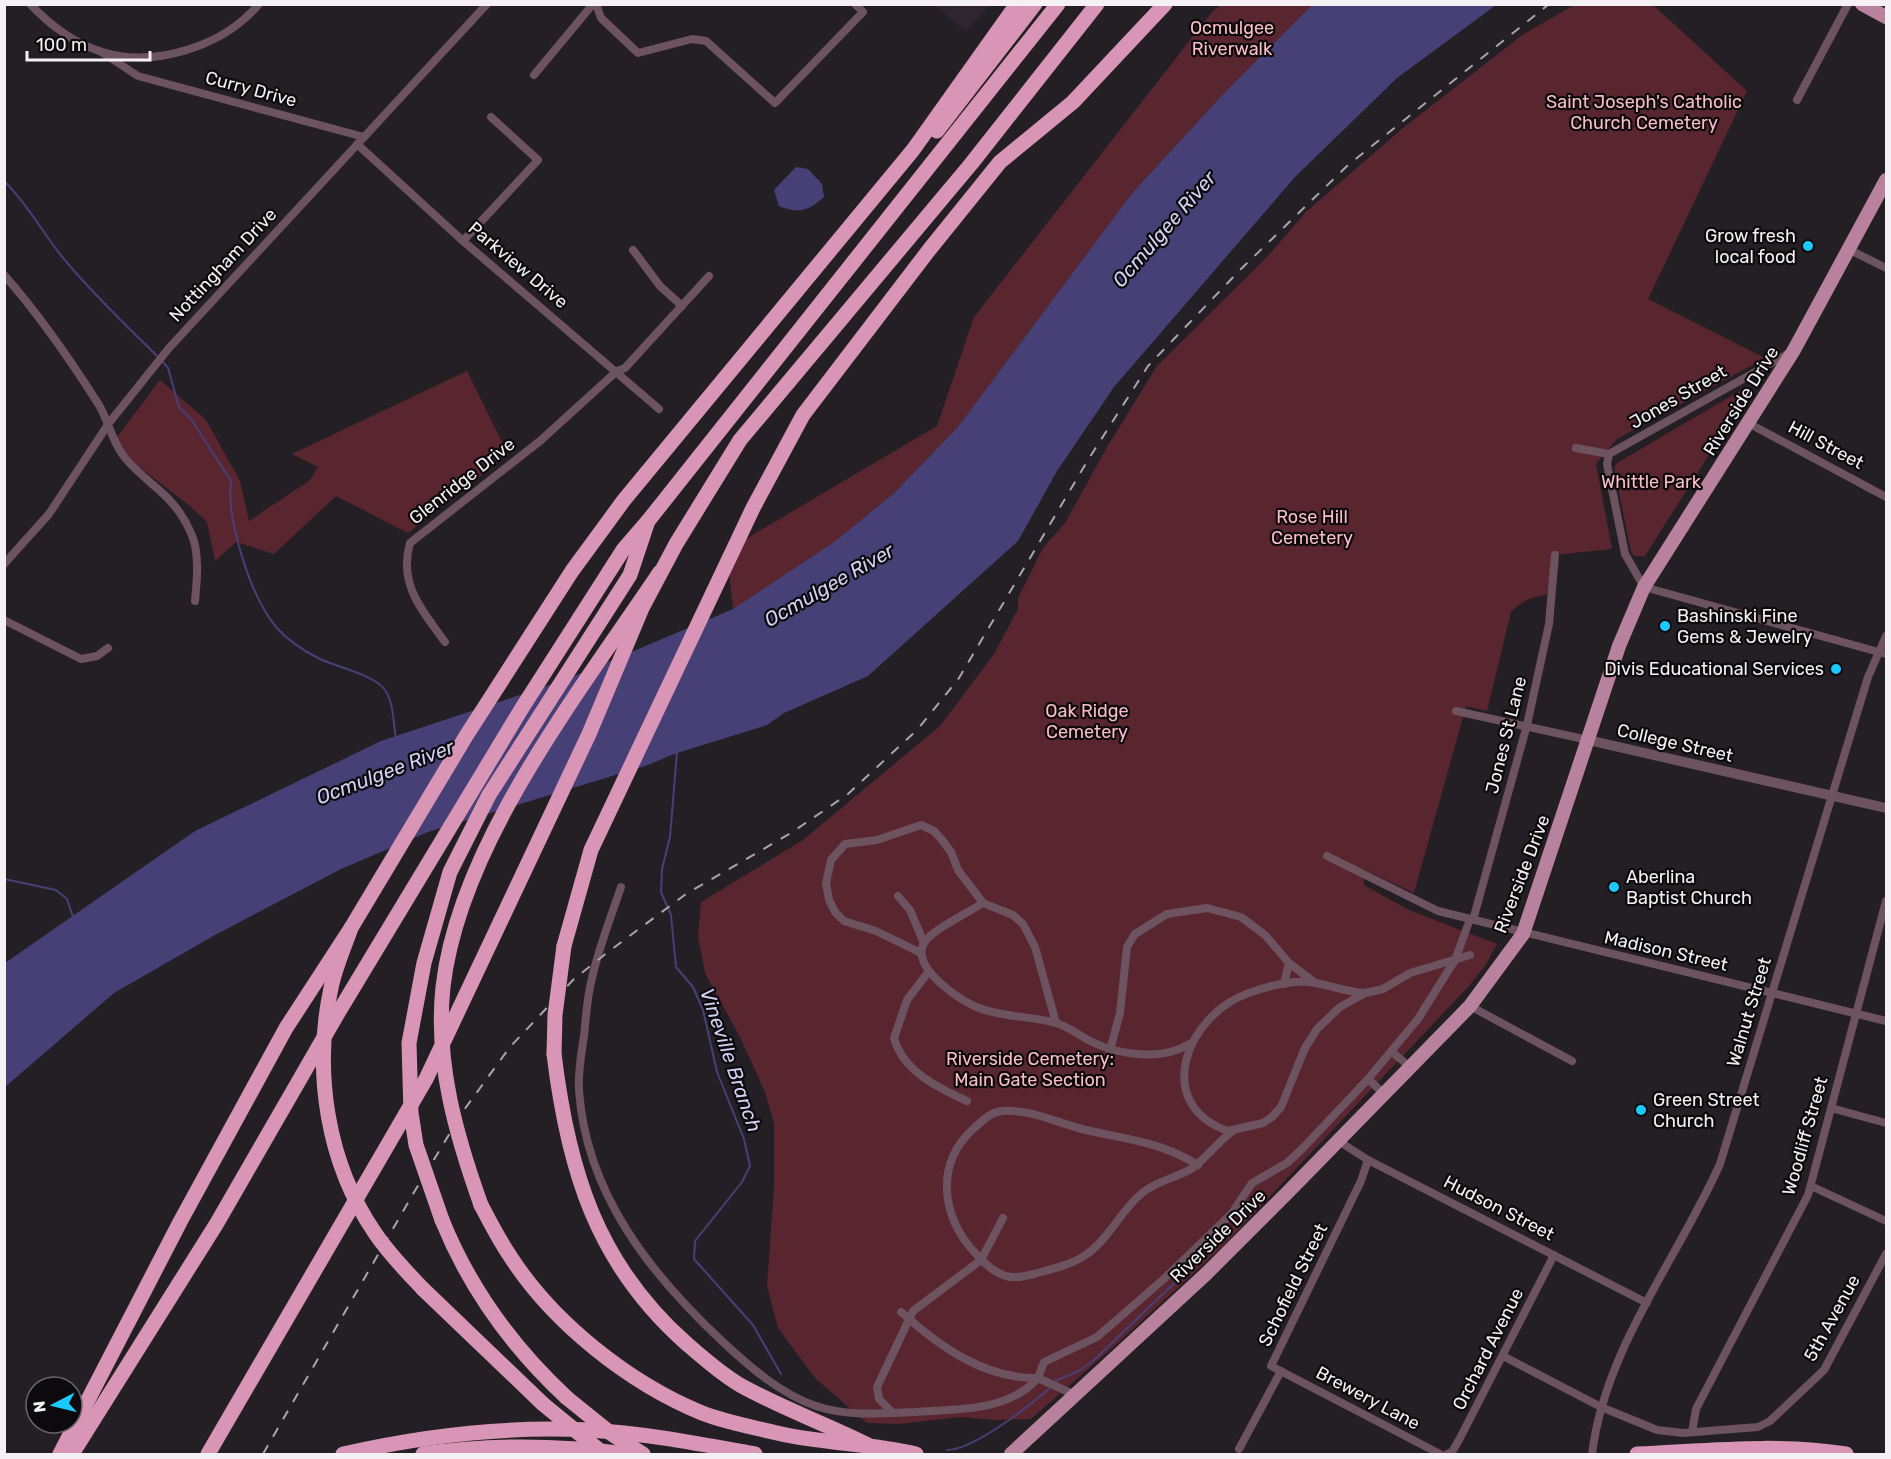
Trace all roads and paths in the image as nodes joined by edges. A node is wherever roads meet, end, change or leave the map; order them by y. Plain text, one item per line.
1 (30, 4) edge
2 (259, 4) edge
3 (487, 4) edge
4 (595, 4) edge
5 (855, 4) edge
6 (1017, 4) edge
7 (1035, 4) edge
8 (1059, 4) edge
9 (1097, 4) edge
10 (1165, 4) edge
11 (1848, 4) edge
12 (1862, 4) edge
13 (1887, 16) edge
14 (100, 51) junction
15 (534, 75) dead end
16 (1797, 99) dead end
17 (491, 117) dead end
18 (364, 137) junction
19 (357, 144) junction
20 (913, 150) junction
21 (1887, 180) edge
22 (464, 241) junction
23 (1848, 249) junction
24 (633, 250) dead end
25 (1887, 268) edge
26 (4, 275) edge
27 (709, 276) dead end
28 (682, 306) junction
29 (1794, 350) junction
30 (617, 371) junction
31 (659, 409) dead end
32 (109, 423) junction
33 (1750, 423) junction
34 (1576, 448) dead end
35 (1609, 454) junction
36 (1887, 497) edge
37 (648, 521) junction
38 (8, 555) edge
39 (1555, 555) dead end
40 (4, 564) edge
41 (660, 572) junction
42 (1644, 587) junction
43 (195, 601) dead end
44 (4, 620) edge
45 (1887, 636) edge
46 (445, 642) dead end
47 (108, 648) dead end
48 (1882, 653) edge
49 (1456, 711) dead end
50 (1527, 725) junction
51 (1588, 740) junction
52 (1831, 795) junction
53 (1887, 808) edge
54 (1327, 856) dead end
55 (621, 887) dead end
56 (898, 896) dead end
57 (1887, 901) edge
58 (983, 903) junction
59 (1472, 920) junction
60 (351, 928) junction
61 (1523, 934) junction
62 (924, 943) junction
63 (921, 953) junction
64 (1470, 955) dead end
65 (1455, 960) junction
66 (1289, 963) junction
67 (929, 971) junction
68 (1315, 982) junction
69 (1284, 984) junction
70 (1337, 990) junction
71 (1365, 993) junction
72 (1772, 993) junction
73 (1470, 1006) junction
74 (1340, 1007) junction
75 (1857, 1014) junction
76 (1887, 1021) edge
77 (1056, 1023) junction
78 (1190, 1044) junction
79 (1110, 1050) junction
80 (1392, 1052) junction
81 (1171, 1053) junction
82 (1572, 1061) dead end
83 (1184, 1066) junction
84 (1410, 1067) junction
85 (1368, 1079) junction
86 (1384, 1094) junction
87 (967, 1101) dead end
88 (1831, 1108) junction
89 (1887, 1123) edge
90 (1233, 1131) junction
91 (1337, 1140) junction
92 (1368, 1160) junction
93 (1198, 1165) junction
94 (1811, 1186) junction
95 (1003, 1218) dead end
96 (1887, 1221) edge
97 (1887, 1254) edge
98 (1554, 1255) junction
99 (981, 1260) junction
100 (1647, 1303) junction
101 (901, 1312) dead end
102 (909, 1320) junction
103 (1503, 1356) junction
104 (1281, 1371) junction
105 (1038, 1378) junction
106 (1075, 1395) junction
107 (1601, 1407) junction
108 (893, 1413) junction
109 (1692, 1432) junction
110 (868, 1445) junction
111 (1742, 1448) junction
112 (1239, 1449) dead end
113 (60, 1455) edge
114 (72, 1455) edge
115 (208, 1455) edge
116 (344, 1455) edge
117 (423, 1455) edge
118 (604, 1455) edge
119 (626, 1455) edge
120 (643, 1455) edge
121 (755, 1455) edge
122 (916, 1455) edge
123 (1011, 1455) edge
124 (1440, 1455) edge
125 (1447, 1455) edge
126 (1592, 1455) edge
127 (1637, 1455) edge
128 (1774, 1455) edge
129 (1846, 1455) edge

1 - 14 street
2 - 14 street
3 - 18 street, Nottingham Drive
4 - 5 street
4 - 15 street
6 - 20 highway
7 - 20 highway
8 - 37 highway
9 - 41 highway
10 - 110 highway, bridge
11 - 16 street
12 - 13 main road
14 - 18 street, Curry Drive
17 - 22 street
18 - 19 street, Nottingham Drive
19 - 22 street, Parkview Drive
19 - 32 street, Nottingham Drive
20 - 60 highway
21 - 23 main road, Riverside Drive
22 - 30 street, Parkview Drive
23 - 25 street
23 - 29 main road, Riverside Drive
24 - 28 street
26 - 32 street
27 - 28 street, Glenridge Drive
28 - 30 street, Glenridge Drive
29 - 33 main road, Riverside Drive
29 - 35 street, Jones Street
30 - 31 street, Parkview Drive
30 - 46 street, Glenridge Drive
32 - 38 street, Nottingham Drive
32 - 43 street
33 - 36 street, Hill Street
33 - 42 main road, Riverside Drive
34 - 35 street
35 - 42 street
37 - 114 highway
37 - 120 highway, bridge
38 - 40 street, Nottingham Drive
39 - 50 street, Jones St Lane
41 - 110 highway, bridge
41 - 115 highway, bridge
42 - 48 street
42 - 51 main road, Riverside Drive
44 - 47 street
45 - 48 street, Walnut Street
48 - 52 street, Walnut Street
49 - 50 street, College Street
50 - 51 street, College Street
50 - 59 street, Jones St Lane
51 - 52 street, College Street
51 - 61 main road, Riverside Drive
52 - 53 street, College Street
52 - 72 street, Walnut Street
54 - 59 street, Madison Street
55 - 108 street, Jones St Lane
56 - 62 street
57 - 75 street, Woodliff Street
58 - 62 street
58 - 63 street
58 - 77 street
59 - 61 street, Madison Street
59 - 65 street, Jones St Lane
60 - 113 highway, bridge
60 - 118 highway, bridge
61 - 72 street, Madison Street
61 - 73 main road, Riverside Drive
62 - 63 street
63 - 67 street
64 - 65 street
65 - 71 street
65 - 80 street, Jones St Lane
66 - 68 street
66 - 69 street
66 - 79 street
67 - 77 street
67 - 87 street
68 - 69 street
68 - 70 street
69 - 78 street
70 - 71 street
70 - 74 street
71 - 74 street
72 - 75 street, Madison Street
72 - 100 street, Walnut Street
73 - 82 street
73 - 84 main road, Riverside Drive
74 - 90 street
75 - 76 street, Madison Street
75 - 88 street, Woodliff Street
77 - 79 street
78 - 81 street
78 - 83 street
79 - 81 street
80 - 84 street
80 - 85 street, Jones St Lane
81 - 83 street
83 - 90 street
84 - 86 main road, Riverside Drive
85 - 86 street
85 - 105 street, Jones St Lane
86 - 91 main road, Riverside Drive
88 - 89 street
88 - 94 street, Woodliff Street
90 - 93 street
91 - 92 street, Hudson Street
91 - 106 main road, Riverside Drive
92 - 98 street, Hudson Street
92 - 104 street, Schofield Street
93 - 99 street
93 - 99 street
94 - 96 street
94 - 109 street, Woodliff Street
95 - 99 street
97 - 109 street, 5th Avenue
98 - 100 street, Hudson Street
98 - 103 street, Orchard Avenue
99 - 102 street
100 - 107 street, Walnut Street
101 - 102 street
102 - 105 street
102 - 108 street
103 - 107 street, 5th Avenue
103 - 125 street, Orchard Avenue
104 - 112 street, Schofield Street
104 - 124 street, Brewery Lane
105 - 106 street
105 - 108 street, Jones St Lane
106 - 123 main road, Riverside Drive
107 - 109 street, 5th Avenue
107 - 126 street, Walnut Street
110 - 122 highway
111 - 127 highway
111 - 128 highway
111 - 129 highway
116 - 121 highway
117 - 119 highway

